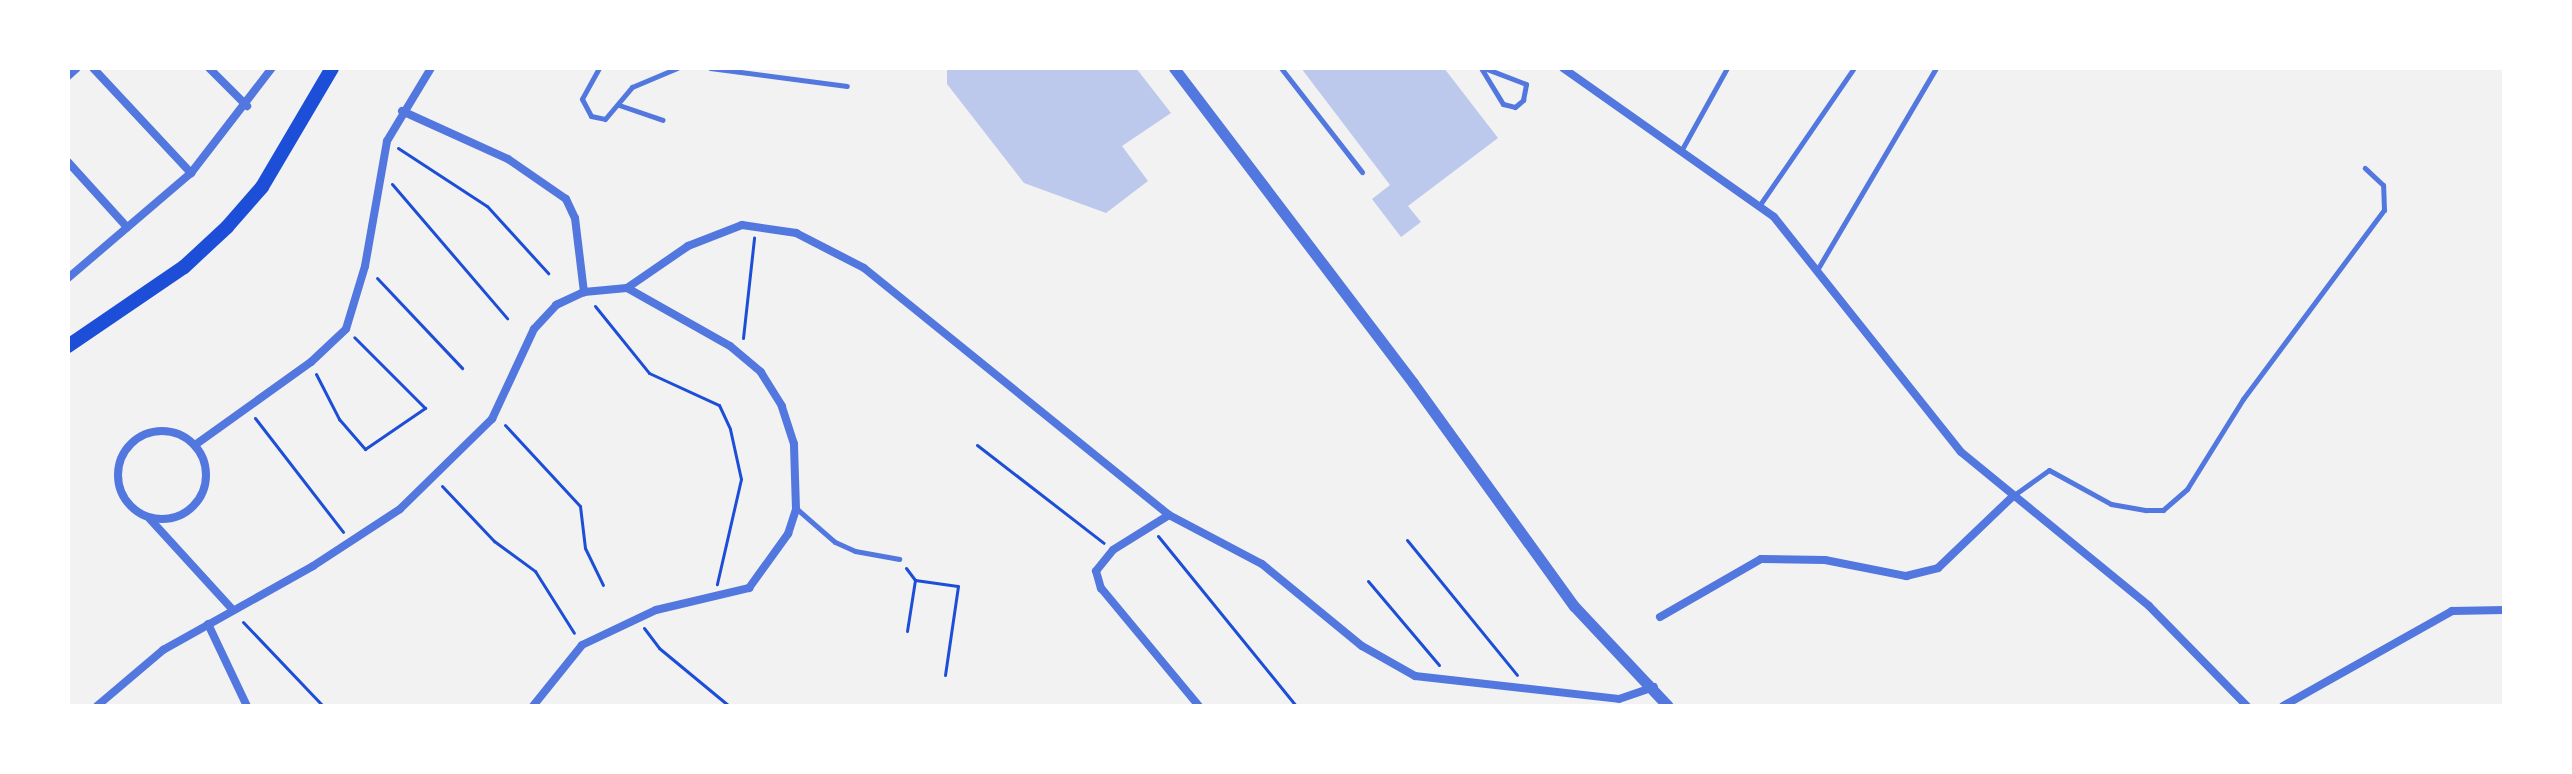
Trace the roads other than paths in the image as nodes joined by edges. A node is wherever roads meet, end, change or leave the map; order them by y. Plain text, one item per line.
1 (77, 68) edge
2 (93, 68) edge
3 (209, 68) edge
4 (272, 68) edge
5 (332, 68) edge
6 (431, 68) edge
7 (599, 68) edge
8 (677, 68) edge
9 (710, 68) edge
10 (1174, 68) edge
11 (1281, 68) edge
12 (1482, 68) edge
13 (1563, 68) edge
14 (1727, 68) edge
15 (1854, 68) edge
16 (1936, 68) edge
17 (68, 76) edge
18 (847, 86) dead end
19 (619, 105) junction
20 (247, 106) junction
21 (402, 111) junction
22 (663, 120) dead end
23 (1681, 151) junction
24 (68, 162) edge
25 (2365, 168) dead end
26 (1362, 172) dead end
27 (191, 173) junction
28 (1759, 206) junction
29 (127, 227) junction
30 (1817, 270) junction
31 (68, 278) edge
32 (627, 288) junction
33 (584, 292) junction
34 (68, 346) edge
35 (195, 445) junction
36 (2013, 496) junction
37 (796, 509) junction
38 (1169, 515) junction
39 (149, 518) junction
40 (899, 559) road end
41 (232, 609) junction
42 (2504, 610) edge
43 (1660, 617) dead end
44 (208, 624) junction
45 (1654, 687) junction
46 (97, 706) edge
47 (247, 706) edge
48 (533, 706) edge
49 (1199, 706) edge
50 (1668, 706) edge
51 (2247, 706) edge
52 (2283, 706) edge

1 - 17 street
2 - 27 street
3 - 20 street
4 - 20 street
5 - 34 main road
6 - 21 street
7 - 19 lane
8 - 19 lane
9 - 18 lane
10 - 45 street
11 - 26 lane
12 - 12 lane
13 - 23 street
14 - 23 lane
15 - 28 lane
16 - 30 lane
19 - 22 lane
20 - 27 street
21 - 33 street
21 - 35 street
23 - 28 street
24 - 29 street
25 - 36 lane
27 - 29 street
28 - 30 street
29 - 31 street
30 - 36 street
32 - 33 street
32 - 37 street
32 - 38 street
33 - 41 street
35 - 39 street
35 - 39 street
36 - 43 street
36 - 51 street
37 - 40 lane
37 - 48 street
38 - 45 street
38 - 49 street
39 - 41 street
41 - 44 street
42 - 52 street
44 - 46 street
44 - 47 street
45 - 50 street

